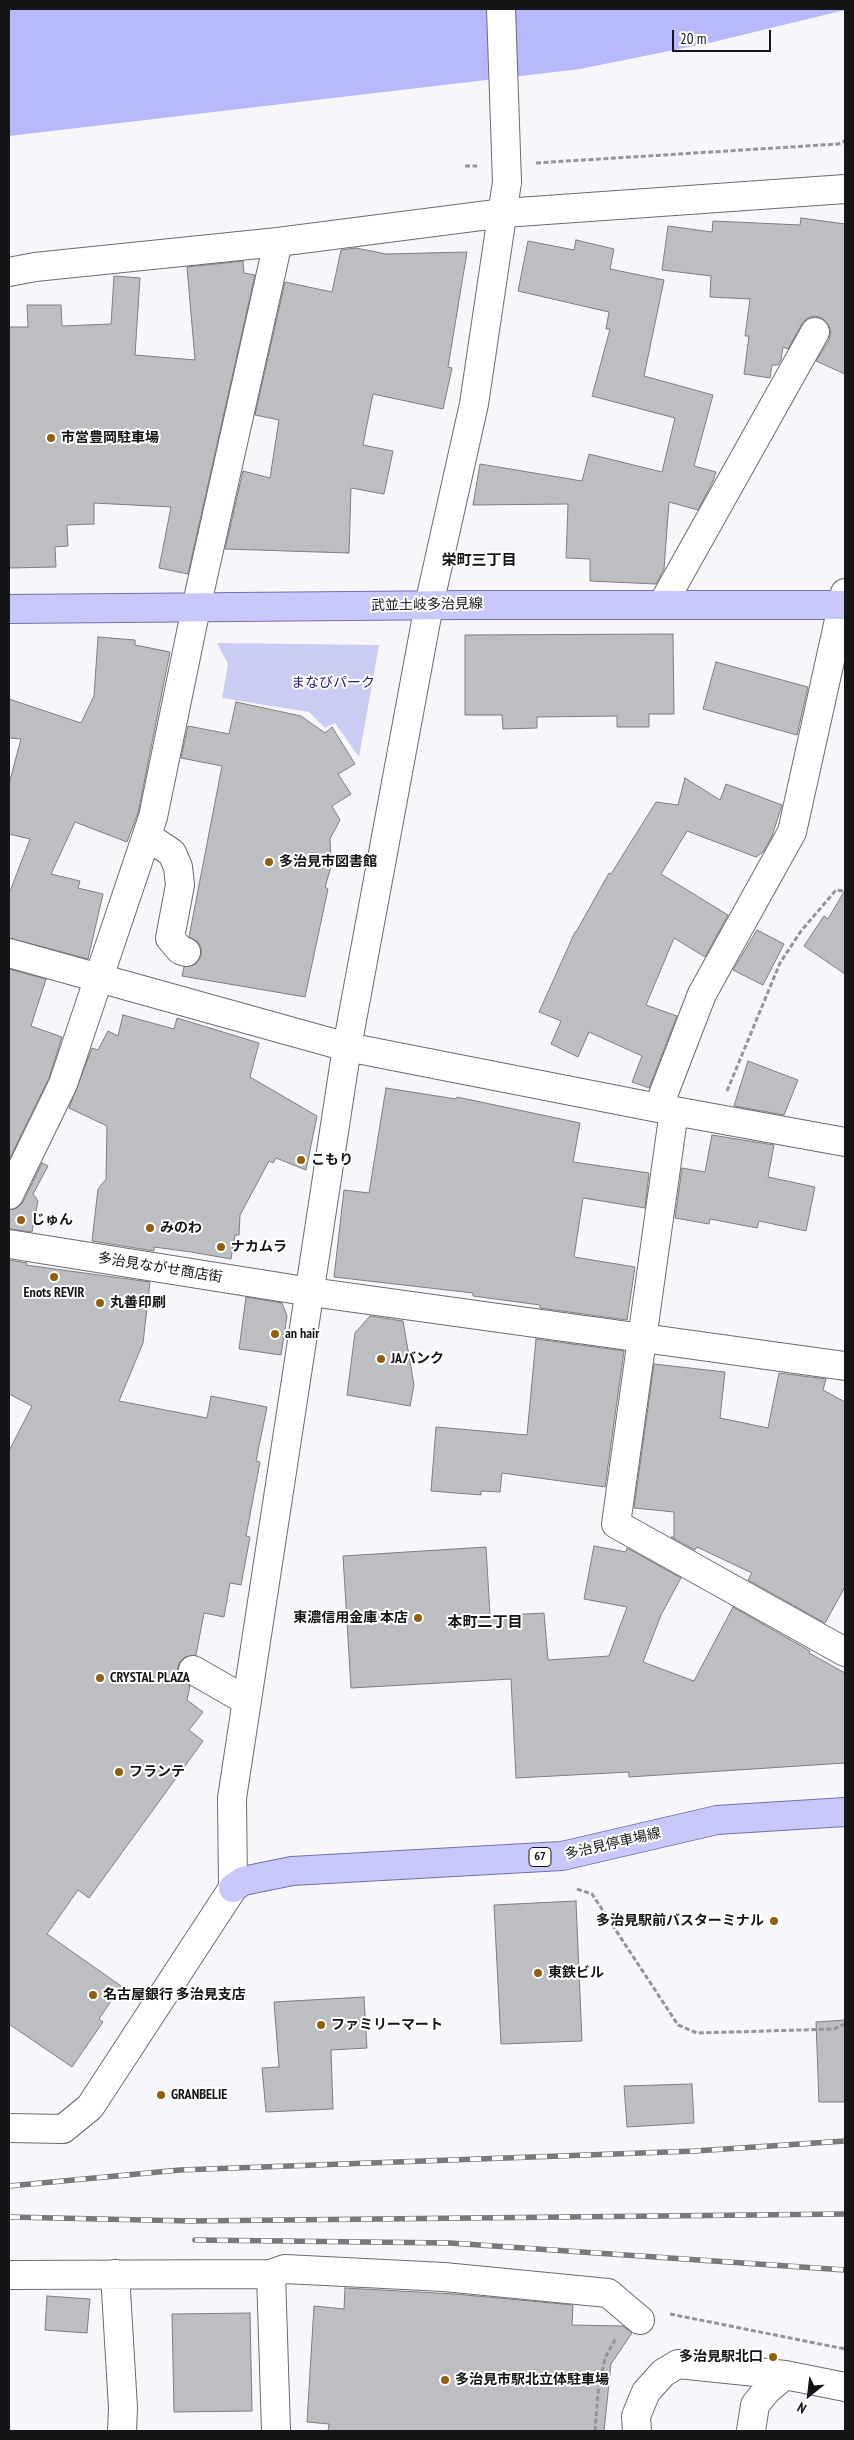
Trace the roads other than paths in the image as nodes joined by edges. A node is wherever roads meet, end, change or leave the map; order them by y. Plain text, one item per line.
1 (501, 9) edge
2 (845, 189) edge
3 (504, 213) junction
4 (278, 242) junction
5 (9, 272) edge
6 (816, 332) dead end
7 (844, 601) edge
8 (429, 605) junction
9 (662, 605) junction
10 (196, 608) junction
11 (9, 609) edge
12 (147, 836) junction
13 (186, 952) dead end
14 (9, 953) edge
15 (99, 976) junction
16 (347, 1047) junction
17 (666, 1110) junction
18 (845, 1142) edge
19 (9, 1195) edge
20 (9, 1244) edge
21 (311, 1292) junction
22 (643, 1336) junction
23 (845, 1366) edge
24 (845, 1652) edge
25 (193, 1670) dead end
26 (248, 1701) junction
27 (845, 1812) edge
28 (233, 1888) junction
29 (9, 2128) edge
30 (115, 2274) junction
31 (270, 2274) junction
32 (9, 2275) edge
33 (640, 2320) dead end
34 (785, 2375) junction
35 (845, 2387) edge
36 (122, 2431) edge
37 (276, 2431) edge
38 (637, 2431) edge
39 (751, 2431) edge

1 - 3 street, bridge
2 - 3 street
3 - 4 street
3 - 8 street
4 - 5 street
4 - 10 street
6 - 9 street
7 - 9 main road, 武並土岐多治見線
7 - 17 street
8 - 9 main road, 武並土岐多治見線
8 - 10 main road, 武並土岐多治見線
8 - 16 street
10 - 11 main road, 武並土岐多治見線
10 - 12 street
12 - 13 street
12 - 15 street
14 - 15 street
15 - 16 street
15 - 19 street
16 - 17 street
16 - 21 street
17 - 18 street
17 - 22 street
20 - 21 street, 多治見ながせ商店街
21 - 22 street, 多治見ながせ商店街
21 - 26 street
22 - 23 street, 多治見ながせ商店街
22 - 24 street
25 - 26 street
26 - 28 street
27 - 28 main road, 多治見停車場線 / 67
28 - 29 street
30 - 31 street
30 - 32 street
30 - 36 street
31 - 33 street
31 - 37 street
34 - 35 street
34 - 38 street
34 - 39 street

